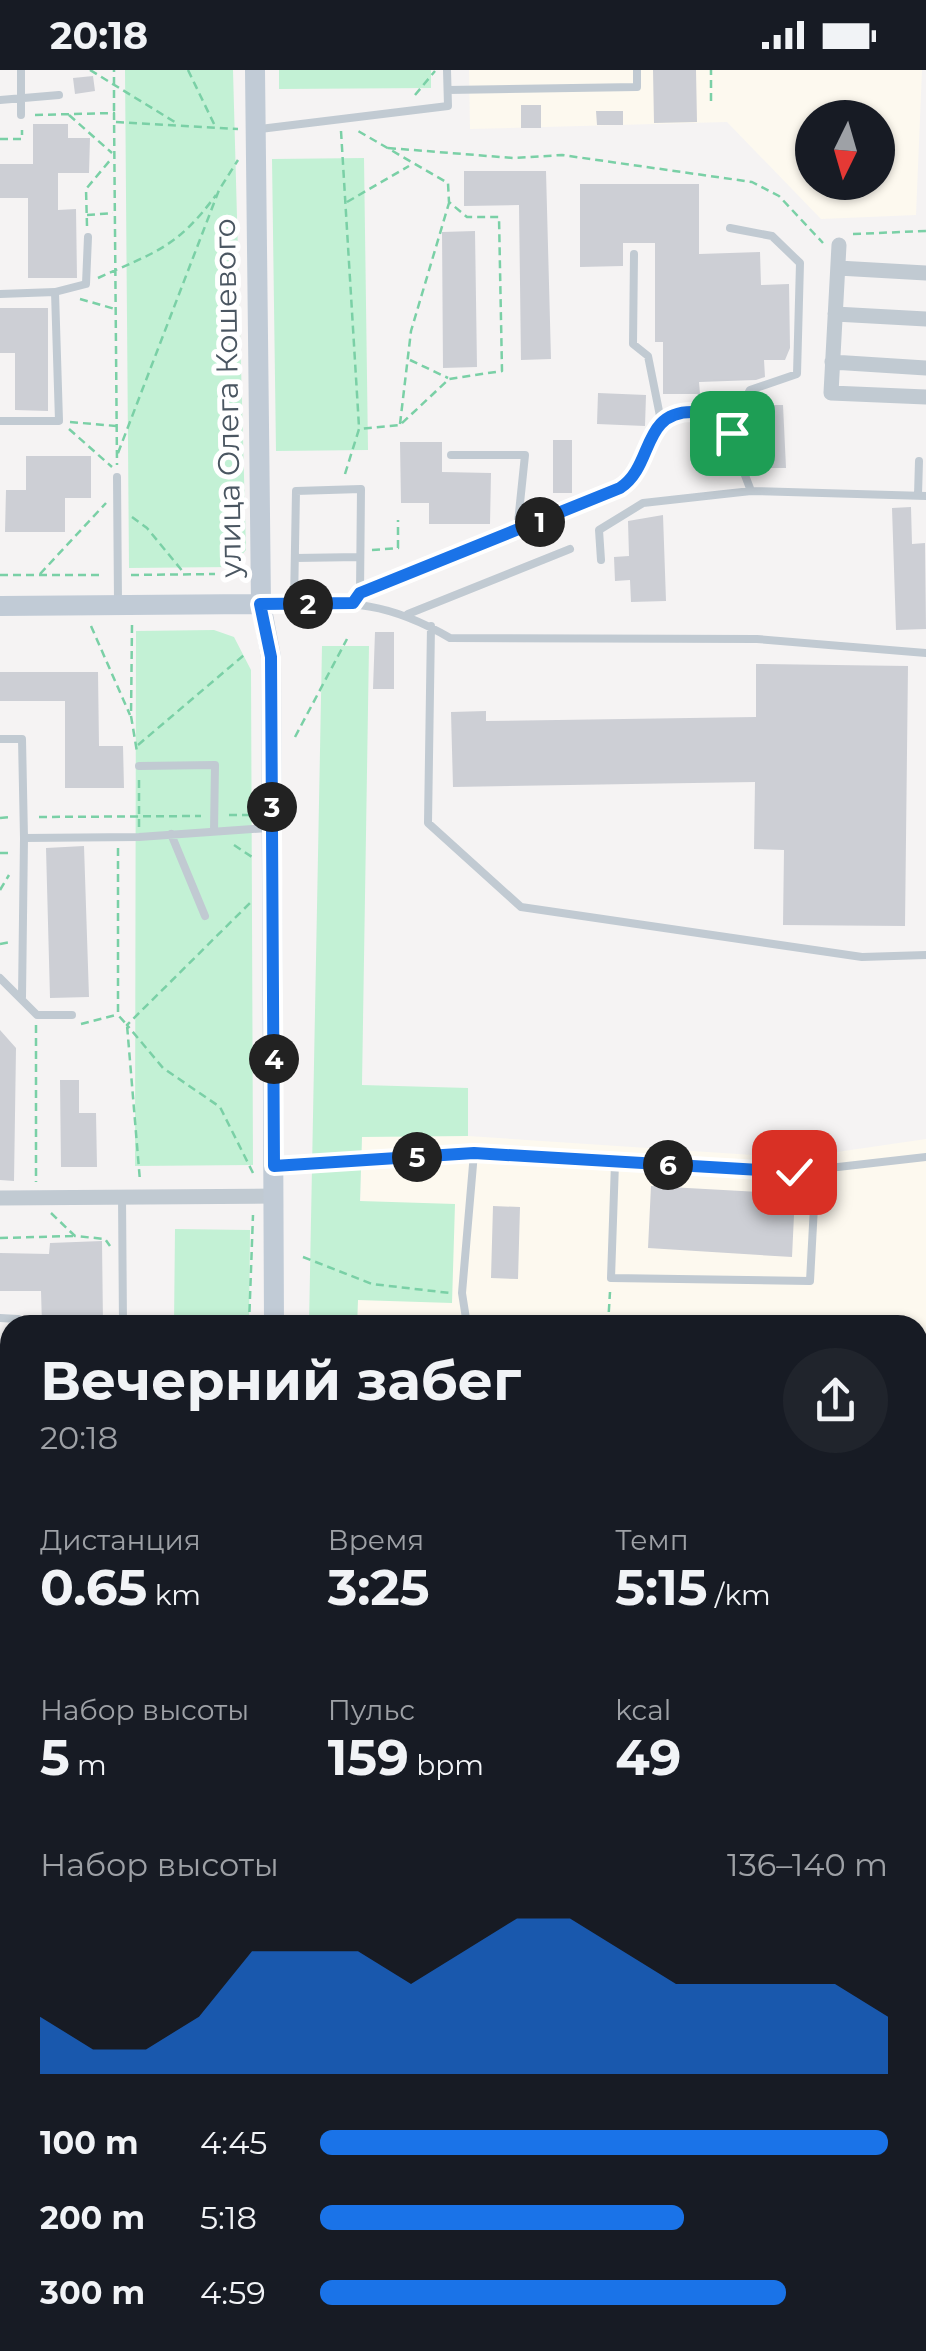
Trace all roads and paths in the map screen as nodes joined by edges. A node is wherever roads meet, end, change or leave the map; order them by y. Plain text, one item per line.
1 (21, 70) edge
2 (90, 70) edge
3 (114, 70) edge
4 (188, 70) edge
5 (255, 70) edge
6 (436, 70) edge
7 (447, 70) edge
8 (637, 70) edge
9 (710, 70) edge
10 (114, 84) junction
11 (448, 90) junction
12 (59, 94) dead end
13 (21, 97) junction
14 (0, 100) edge
15 (710, 101) dead end
16 (401, 112) junction
17 (114, 113) junction
18 (68, 114) junction
19 (22, 115) junction
20 (340, 119) junction
21 (114, 122) junction
22 (179, 125) junction
23 (216, 127) junction
24 (256, 130) junction
25 (0, 139) edge
26 (384, 148) junction
27 (114, 155) junction
28 (238, 160) dead end
29 (411, 166) junction
30 (219, 190) junction
31 (449, 202) junction
32 (345, 203) junction
33 (115, 213) junction
34 (87, 215) junction
35 (926, 225) edge
36 (730, 228) dead end
37 (926, 231) edge
38 (915, 232) junction
39 (88, 236) joint
40 (634, 254) dead end
41 (838, 257) junction
42 (115, 270) junction
43 (926, 273) edge
44 (86, 284) junction
45 (55, 292) junction
46 (0, 294) edge
47 (116, 310) junction
48 (835, 314) junction
49 (926, 320) edge
50 (408, 358) junction
51 (832, 362) junction
52 (926, 368) edge
53 (449, 379) junction
54 (926, 397) edge
55 (724, 420) junction
56 (0, 421) edge
57 (58, 421) junction
58 (662, 421) junction
59 (400, 425) junction
60 (116, 426) junction
61 (359, 428) junction
62 (451, 456) dead end
63 (116, 457) junction
64 (919, 461) dead end
65 (116, 477) dead end
66 (117, 490) junction
67 (340, 490) junction
68 (751, 491) junction
69 (922, 496) edge
70 (117, 506) junction
71 (398, 520) dead end
72 (516, 532) junction
73 (570, 549) dead end
74 (360, 554) junction
75 (295, 558) junction
76 (601, 560) dead end
77 (185, 574) dead end
78 (40, 575) dead end
79 (360, 593) junction
80 (353, 603) junction
81 (260, 604) junction
82 (294, 604) junction
83 (0, 606) edge
84 (408, 614) junction
85 (118, 616) junction
86 (430, 626) junction
87 (347, 639) dead end
88 (926, 653) edge
89 (244, 656) dead end
90 (130, 716) junction
91 (295, 737) dead end
92 (0, 739) edge
93 (136, 746) junction
94 (139, 766) junction
95 (252, 815) dead end
96 (214, 816) junction
97 (23, 817) junction
98 (0, 818) edge
99 (139, 818) junction
100 (272, 827) junction
101 (214, 831) junction
102 (171, 834) junction
103 (118, 837) junction
104 (139, 837) junction
105 (24, 838) junction
106 (254, 858) dead end
107 (254, 899) dead end
108 (205, 916) dead end
109 (926, 955) edge
110 (0, 978) edge
111 (22, 997) junction
112 (72, 1015) dead end
113 (36, 1023) dead end
114 (127, 1025) junction
115 (474, 1153) junction
116 (926, 1157) edge
117 (615, 1163) junction
118 (816, 1169) junction
119 (264, 1171) junction
120 (122, 1196) junction
121 (141, 1196) junction
122 (274, 1196) junction
123 (34, 1197) junction
124 (0, 1198) edge
125 (76, 1236) junction
126 (0, 1238) edge
127 (303, 1257) dead end
128 (122, 1264) junction
129 (612, 1278) junction
130 (462, 1293) junction
131 (123, 1315) edge
132 (274, 1315) edge
133 (465, 1315) edge
134 (609, 1315) edge

1 - 13 lane
2 - 10 path
3 - 10 path
4 - 23 path
5 - 24 main road, улица Олега Кошевого
6 - 16 path
7 - 11 lane
8 - 11 lane
9 - 15 path
10 - 17 path
10 - 22 path
11 - 16 lane
12 - 13 lane
13 - 14 lane
13 - 19 lane
16 - 20 lane
17 - 18 path
17 - 21 path
18 - 19 path
18 - 27 path
19 - 25 path
20 - 24 lane
20 - 26 path
20 - 32 path
21 - 22 path
21 - 27 path
22 - 23 path
23 - 24 path
24 - 81 main road, улица Олега Кошевого
26 - 29 path
26 - 41 path
27 - 33 path
27 - 34 path
28 - 30 path
29 - 31 path
29 - 32 path
30 - 42 path
30 - 63 path
31 - 50 path
31 - 53 path
32 - 61 path
33 - 34 path
33 - 42 path
34 - 39 path
35 - 38 path
36 - 55 lane
37 - 38 path
38 - 41 path
39 - 44 lane
40 - 58 lane
41 - 43 street
41 - 48 street
42 - 44 path
42 - 47 path
44 - 45 lane
45 - 46 lane
45 - 47 path
45 - 57 lane
47 - 60 path
48 - 49 street
48 - 51 street
50 - 53 path
50 - 59 path
51 - 52 street
51 - 54 street
53 - 59 path
55 - 58 lane
55 - 68 lane
56 - 57 lane
57 - 60 path
57 - 63 path
58 - 72 lane
59 - 61 path
60 - 63 path
61 - 67 path
62 - 72 lane
64 - 69 lane
65 - 66 lane
66 - 70 lane
66 - 78 path
67 - 74 lane
67 - 75 lane
68 - 69 lane
68 - 76 lane
70 - 77 path
70 - 85 lane
71 - 74 path
72 - 79 lane
73 - 84 lane
74 - 75 lane
74 - 79 lane
75 - 82 lane
79 - 80 lane
80 - 82 lane
80 - 84 lane
81 - 82 lane
81 - 85 main road
81 - 100 main road, улица Олега Кошевого
83 - 85 main road
84 - 86 lane
85 - 90 path
85 - 90 path
86 - 88 lane
86 - 109 lane
87 - 91 path
89 - 93 path
90 - 93 path
92 - 97 lane
93 - 94 path
94 - 96 lane
94 - 99 path
95 - 96 path
96 - 99 path
96 - 101 lane
97 - 98 path
97 - 99 path
97 - 105 lane
99 - 104 path
100 - 101 lane
100 - 119 main road, улица Олега Кошевого
101 - 102 lane
101 - 106 path
102 - 104 lane
102 - 108 lane
103 - 104 lane
103 - 105 lane
103 - 114 path
105 - 111 lane
107 - 114 path
110 - 111 lane
111 - 112 lane
113 - 123 path
114 - 119 path
114 - 121 path
115 - 117 lane
115 - 119 lane
115 - 130 lane
116 - 118 lane
117 - 118 lane
117 - 129 lane
118 - 129 lane
119 - 122 main road, улица Олега Кошевого
120 - 121 street
120 - 123 street
120 - 128 lane
121 - 122 street
122 - 132 main road, улица Олега Кошевого
123 - 124 street
123 - 125 path
125 - 126 path
125 - 128 path
127 - 130 path
128 - 131 lane
129 - 134 path
130 - 133 lane

